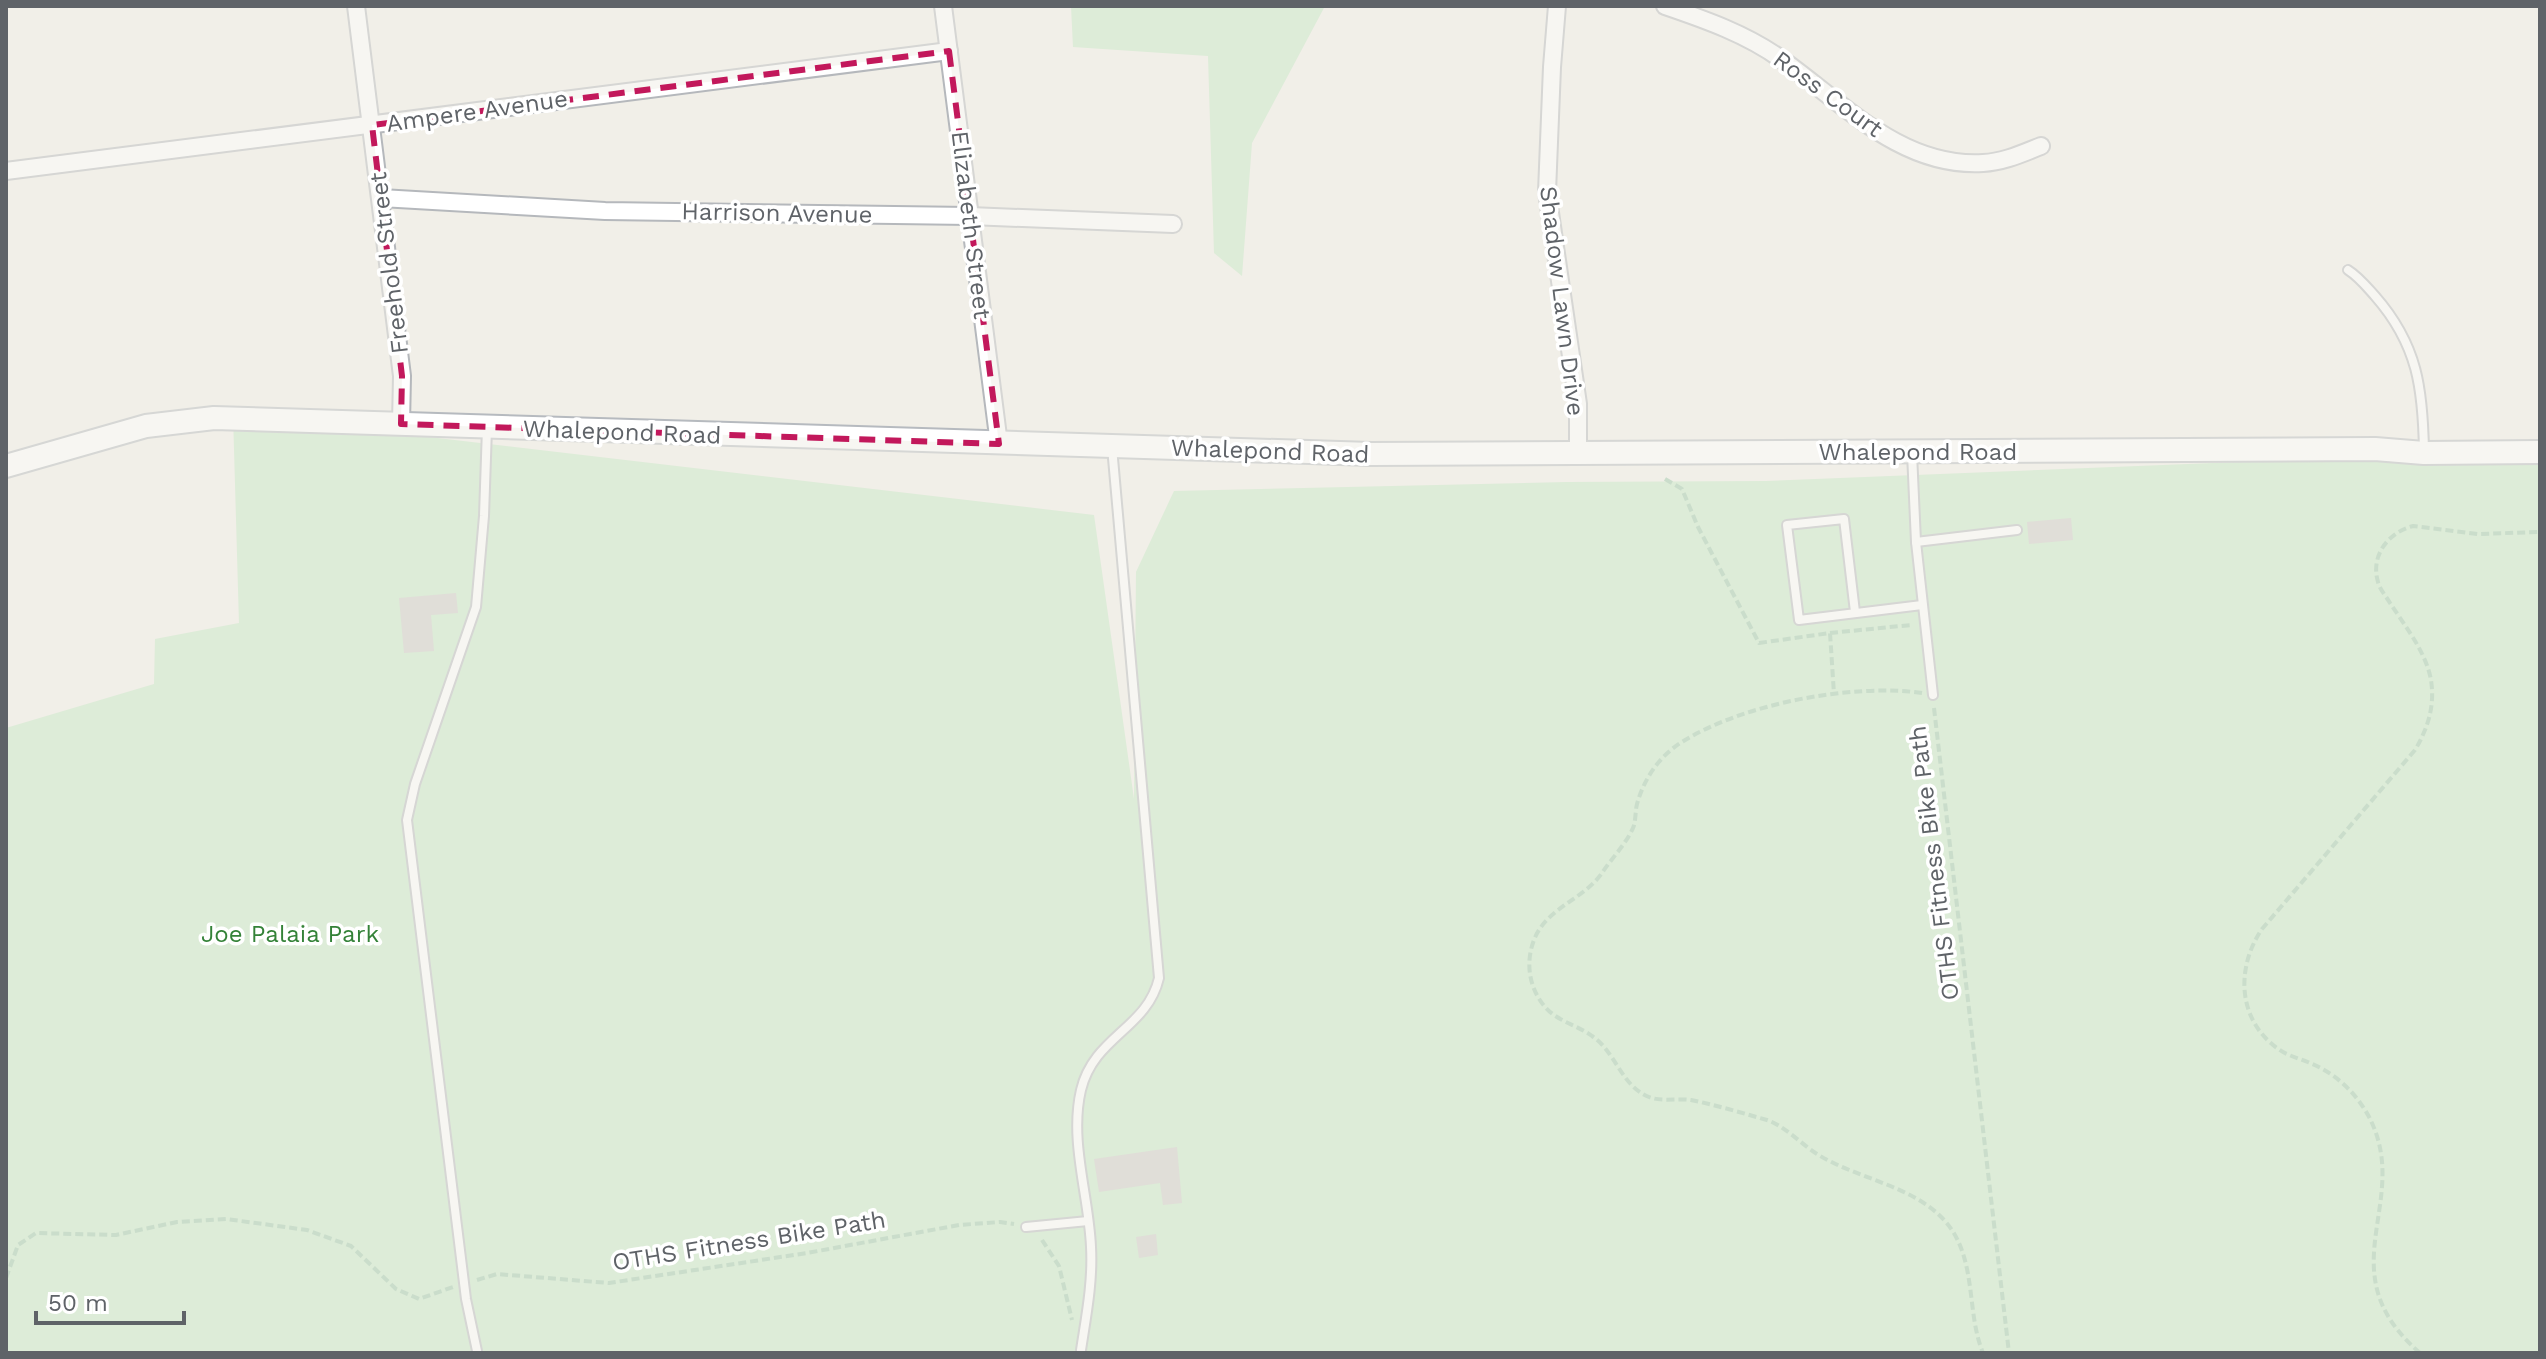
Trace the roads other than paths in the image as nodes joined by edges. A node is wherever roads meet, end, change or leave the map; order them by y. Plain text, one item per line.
1 (356, 6) edge
2 (943, 6) edge
3 (1557, 6) edge
4 (1665, 6) edge
5 (949, 51) junction
6 (372, 125) junction
7 (2041, 146) dead end
8 (6, 171) edge
9 (381, 198) junction
10 (970, 216) junction
11 (1173, 224) dead end
12 (2348, 270) dead end
13 (401, 424) junction
14 (487, 427) junction
15 (999, 444) junction
16 (1112, 447) junction
17 (1578, 452) junction
18 (1912, 452) junction
19 (2540, 452) edge
20 (2424, 453) junction
21 (6, 466) edge
22 (2017, 530) dead end
23 (1916, 542) junction
24 (1922, 605) junction
25 (1855, 612) junction
26 (1933, 695) road end
27 (1088, 1221) junction
28 (1026, 1227) road end
29 (1081, 1350) road end
30 (477, 1351) edge

1 - 6 street, Freehold Street
2 - 5 street, Elizabeth Street
3 - 17 street, Shadow Lawn Drive
4 - 7 street, Ross Court
5 - 6 street, Ampere Avenue
5 - 10 street, Elizabeth Street
6 - 8 street, Ampere Avenue
6 - 9 street, Freehold Street
9 - 10 street, Harrison Avenue
9 - 13 street, Freehold Street
10 - 11 street, Harrison Avenue
10 - 15 street, Elizabeth Street
12 - 20 lane
13 - 14 street, Whalepond Road
13 - 21 street, Whalepond Road
14 - 15 street, Whalepond Road
14 - 30 lane
15 - 16 street, Whalepond Road
16 - 17 street, Whalepond Road
16 - 27 lane
17 - 18 street, Whalepond Road
18 - 20 street, Whalepond Road
18 - 23 lane
19 - 20 street, Whalepond Road
22 - 23 lane
23 - 24 lane
24 - 25 lane
24 - 26 lane
25 - 25 lane
27 - 28 lane
27 - 29 lane

